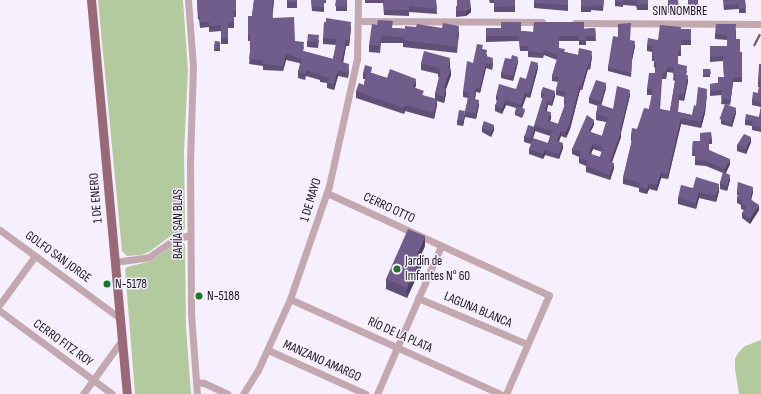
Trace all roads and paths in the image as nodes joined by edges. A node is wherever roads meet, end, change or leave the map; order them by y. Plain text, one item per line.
1 (91, 0) edge
2 (188, 0) edge
3 (358, 0) edge
4 (358, 21) junction
5 (551, 22) edge
6 (566, 22) edge
7 (761, 24) edge
8 (327, 193) junction
9 (0, 230) edge
10 (190, 235) junction
11 (441, 246) junction
12 (35, 256) junction
13 (115, 262) junction
14 (418, 298) junction
15 (290, 299) junction
16 (0, 304) edge
17 (0, 311) edge
18 (120, 318) junction
19 (122, 340) junction
20 (528, 344) junction
21 (397, 347) junction
22 (268, 350) junction
23 (93, 380) junction
24 (196, 382) junction
25 (83, 394) edge
26 (112, 394) edge
27 (127, 394) edge
28 (198, 394) edge
29 (228, 394) edge
30 (243, 394) edge
31 (366, 394) edge
32 (376, 394) edge
33 (500, 394) edge
34 (506, 394) edge

1 - 13 main road, 1 DE ENERO
2 - 10 street, BAHÍA SAN BLAS
3 - 4 street, 1 DE MAYO
4 - 5 street
4 - 8 street, 1 DE MAYO
6 - 7 street, SIN NOMBRE
8 - 11 street, CERRO OTTO
8 - 15 street, 1 DE MAYO
9 - 12 street, GOLFO SAN JORGE
10 - 13 street
10 - 24 street, BAHÍA SAN BLAS
11 - 14 street
11 - 20 street, CERRO OTTO
12 - 16 street
12 - 18 street, GOLFO SAN JORGE
13 - 18 main road, 1 DE ENERO
14 - 20 street, LAGUNA BLANCA
14 - 21 street
15 - 21 street, RÍO DE LA PLATA
15 - 22 street, 1 DE MAYO
17 - 23 street, CERRO FITZ ROY
18 - 19 main road, 1 DE ENERO
19 - 23 street
19 - 27 main road, 1 DE ENERO
20 - 34 street
21 - 32 street
21 - 33 street, RÍO DE LA PLATA
22 - 30 street, 1 DE MAYO
22 - 31 street, MANZANO AMARGO
23 - 25 street
23 - 26 street, CERRO FITZ ROY
24 - 28 street, BAHÍA SAN BLAS
24 - 29 street

